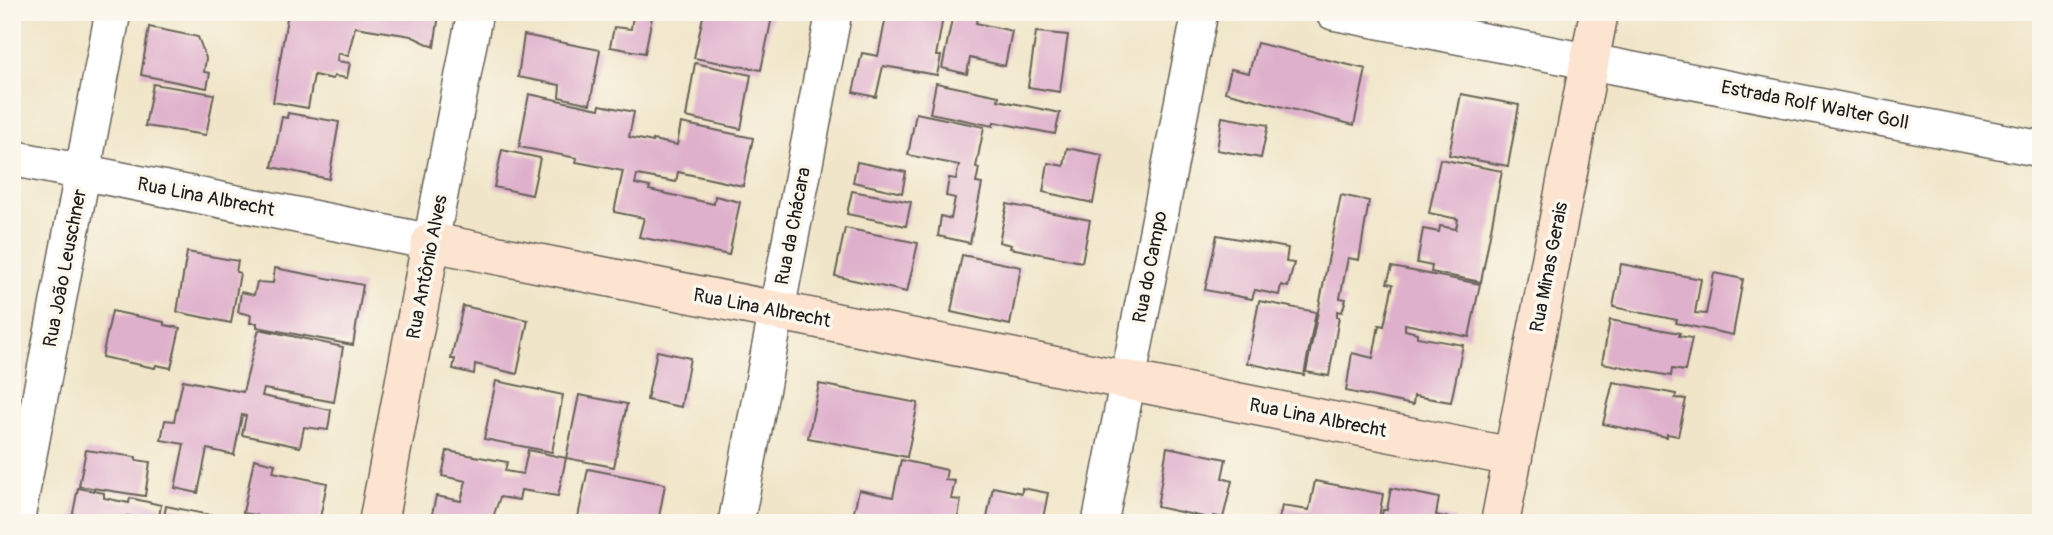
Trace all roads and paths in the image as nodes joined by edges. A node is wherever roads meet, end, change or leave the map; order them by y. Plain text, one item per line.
1 (113, 12) edge
2 (475, 12) edge
3 (834, 12) edge
4 (1200, 12) edge
5 (1334, 12) edge
6 (1599, 12) edge
7 (1589, 62) junction
8 (2041, 149) edge
9 (12, 158) edge
10 (83, 173) junction
11 (431, 242) junction
12 (776, 311) junction
13 (1128, 380) junction
14 (1513, 457) junction
15 (16, 523) edge
16 (378, 523) edge
17 (736, 523) edge
18 (1100, 523) edge
19 (1500, 523) edge

1 - 10 street, Rua João Leuschner
2 - 11 street, Rua Antônio Alves
3 - 12 street, Rua da Chácara
4 - 13 street, Rua do Campo
5 - 7 street, Estrada Rolf Walter Goll
6 - 7 street, Rua Minas Gerais
7 - 8 street, Estrada Rolf Walter Goll
7 - 14 street, Rua Minas Gerais
9 - 10 street, Rua Lina Albrecht
10 - 11 street, Rua Lina Albrecht
10 - 15 street, Rua João Leuschner
11 - 12 street, Rua Lina Albrecht
11 - 16 street, Rua Antônio Alves
12 - 13 street, Rua Lina Albrecht
12 - 17 street, Rua da Chácara
13 - 14 street, Rua Lina Albrecht
13 - 18 street, Rua do Campo
14 - 19 street, Rua Minas Gerais

